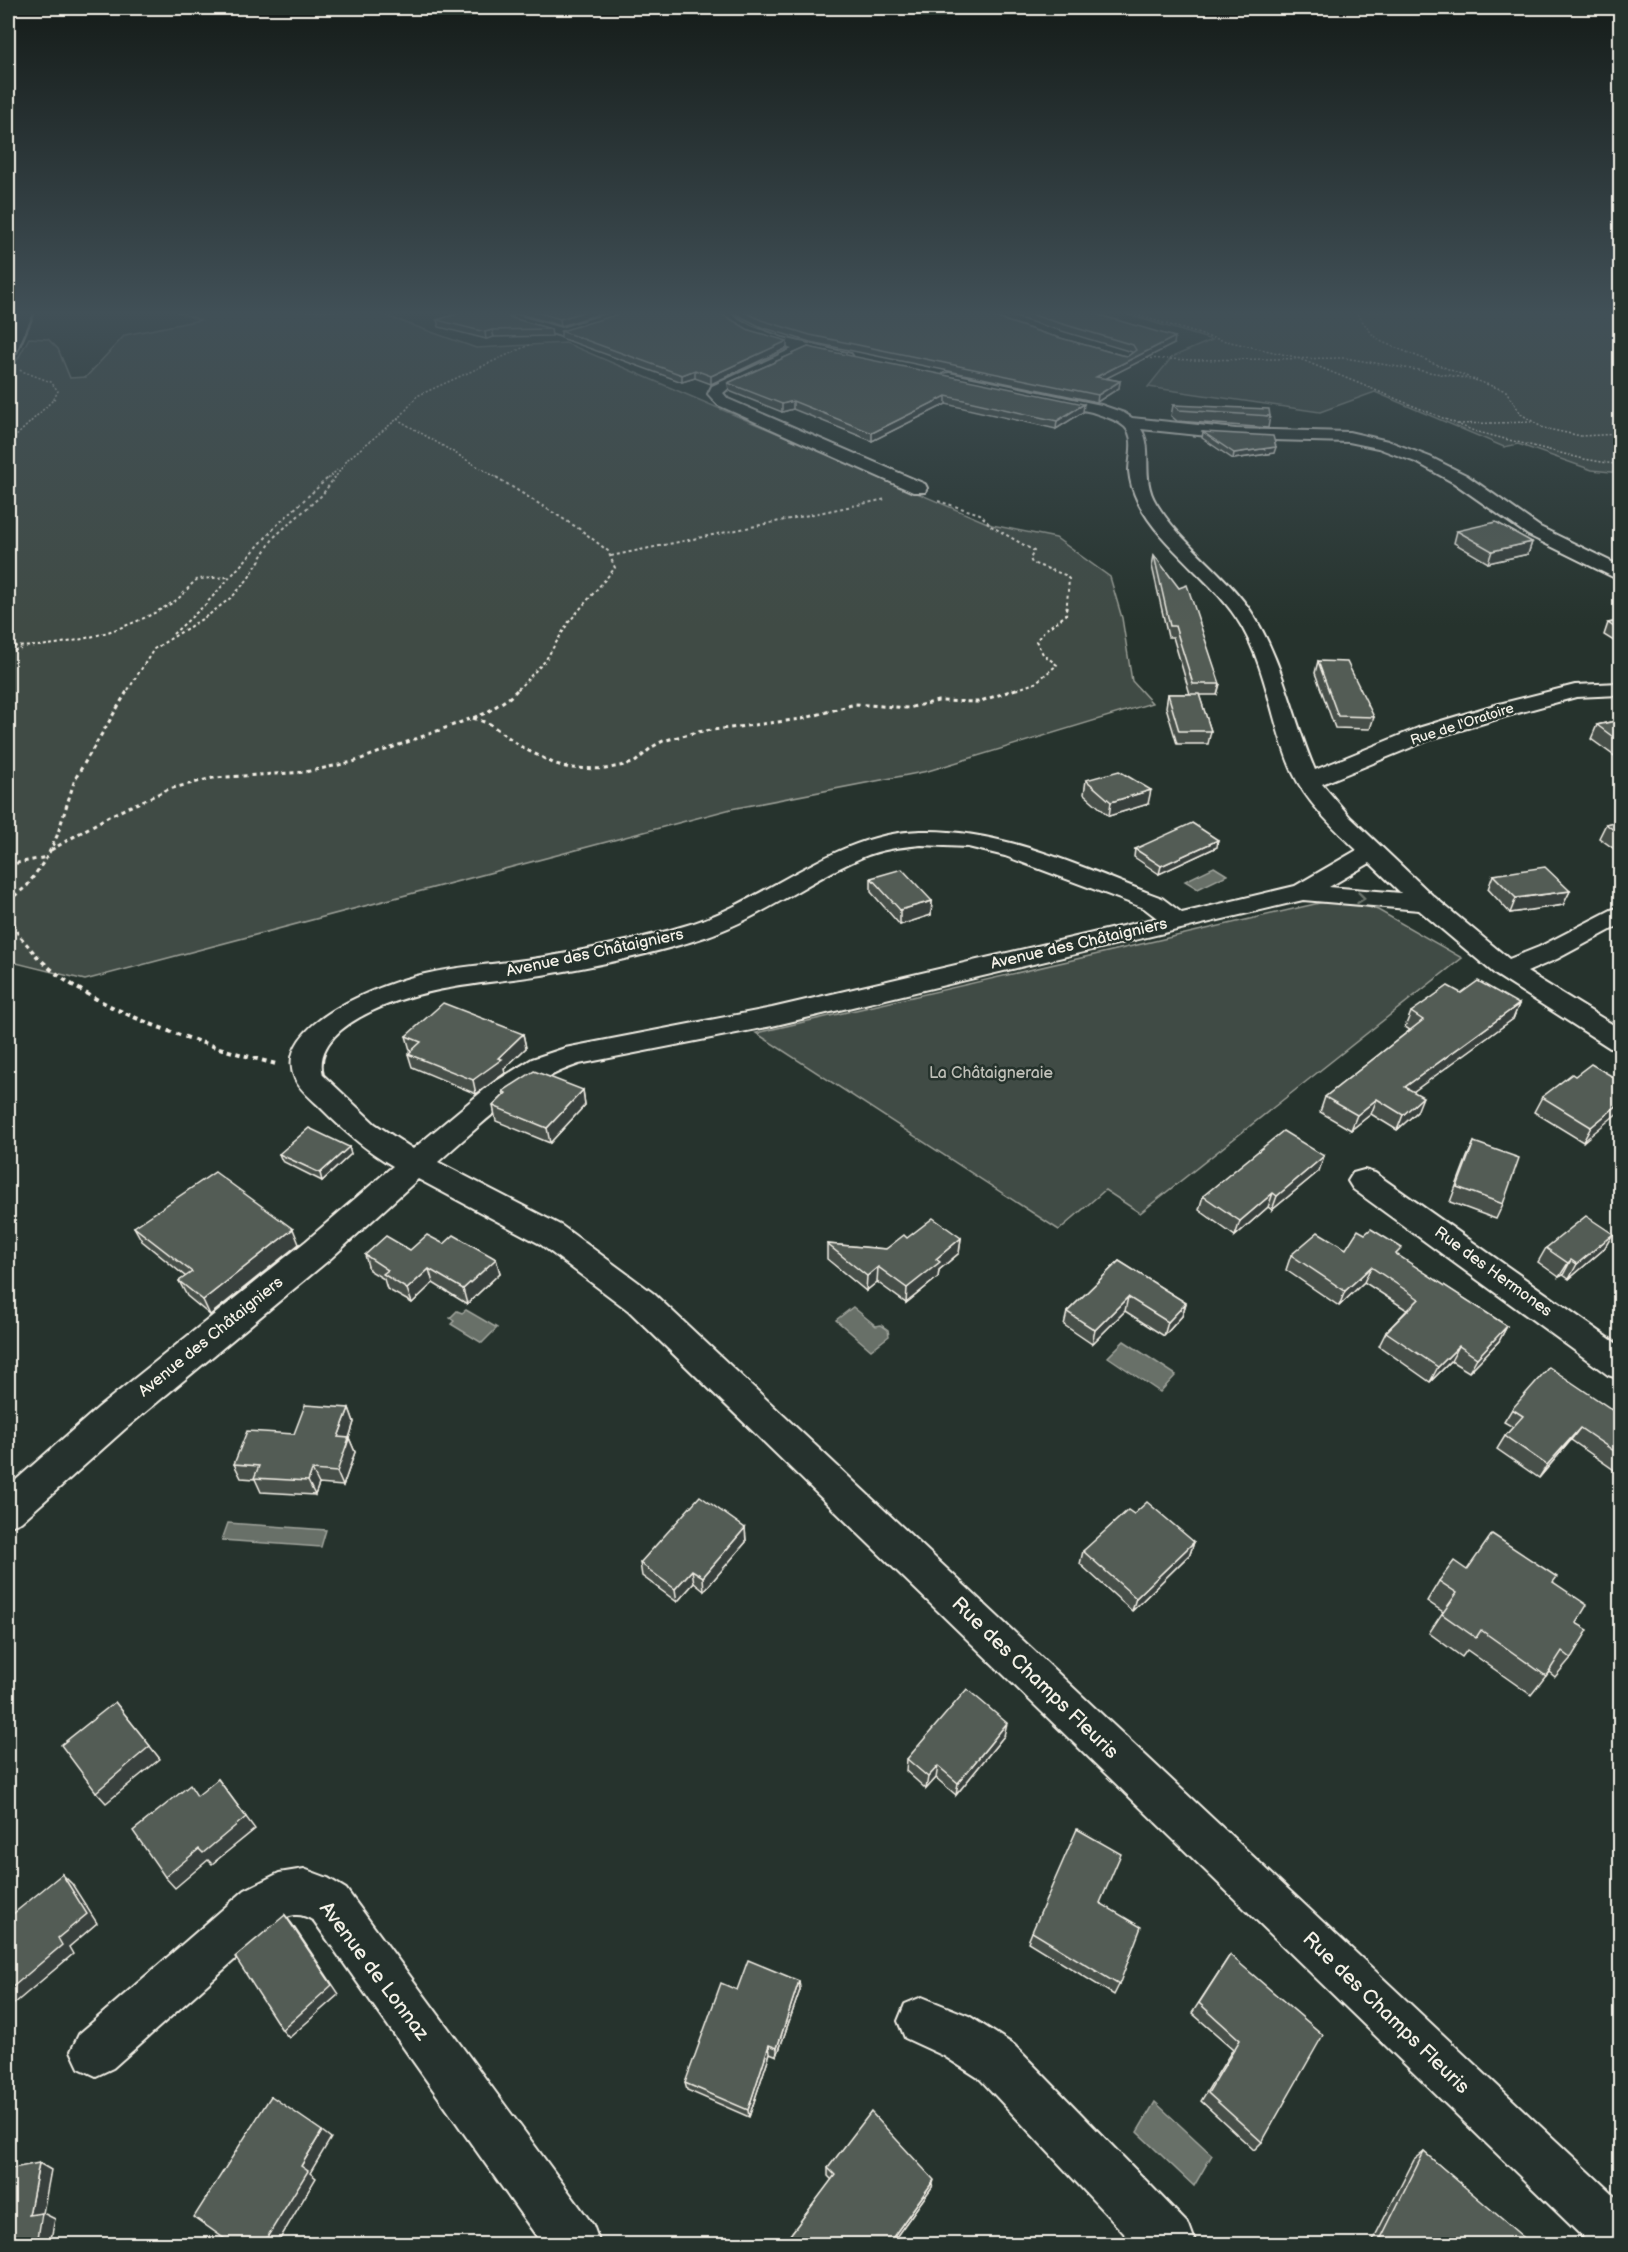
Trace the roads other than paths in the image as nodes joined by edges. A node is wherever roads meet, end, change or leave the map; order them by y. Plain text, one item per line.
1 (754, 416) edge
2 (1120, 416) edge
3 (1131, 423) junction
4 (914, 490) road end
5 (1620, 573) edge
6 (1620, 689) edge
7 (1309, 781) junction
8 (1372, 851) junction
9 (1303, 892) junction
10 (1425, 903) junction
11 (1620, 915) edge
12 (1176, 921) junction
13 (1507, 970) junction
14 (1620, 1041) edge
15 (415, 1164) junction
16 (1365, 1181) dead end
17 (1620, 1365) edge
18 (8, 1510) edge
19 (922, 2021) dead end
20 (96, 2051) dead end
21 (1620, 2237) edge
22 (574, 2244) edge
23 (1170, 2244) edge

1 - 4 street
2 - 3 street
3 - 5 street
3 - 7 street
6 - 7 street, Rue de l'Oratoire
7 - 8 street
8 - 9 street, Avenue des Châtaigniers
8 - 10 street
9 -> 10 street, Avenue des Châtaigniers
9 - 12 street, Avenue des Châtaigniers
10 - 13 street
11 - 13 street
12 - 15 street, Avenue des Châtaigniers
12 - 15 street, Avenue des Châtaigniers
13 - 14 street
15 - 18 street, Avenue des Châtaigniers
15 - 21 street, Rue des Champs Fleuris
16 - 17 street, Rue des Hermones
19 - 23 street
20 - 22 street, Avenue de Lonnaz

